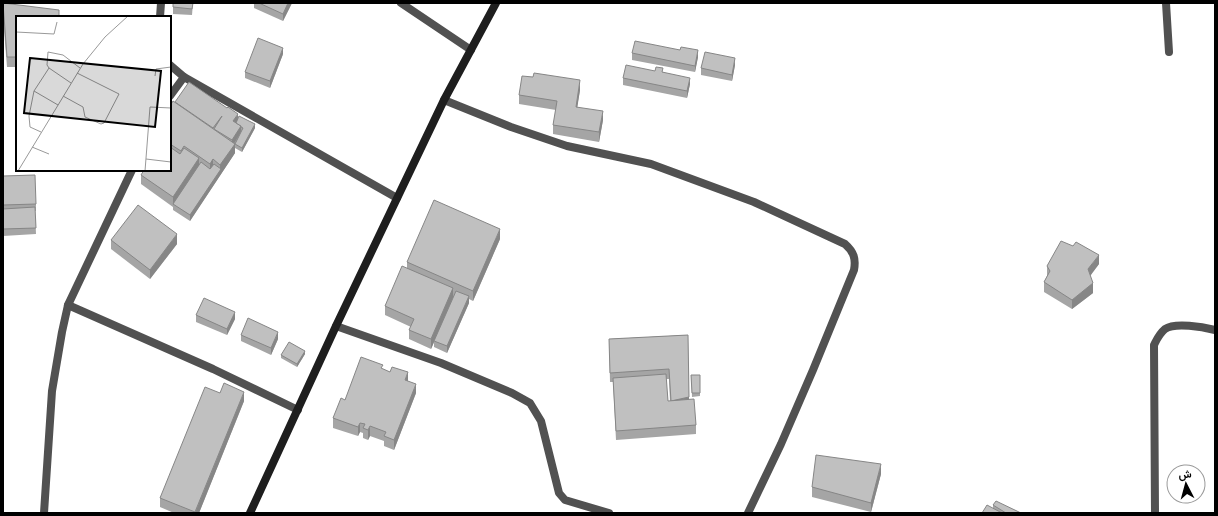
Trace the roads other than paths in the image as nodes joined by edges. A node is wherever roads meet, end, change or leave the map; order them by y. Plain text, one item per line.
1 (161, 3) edge
2 (401, 3) edge
3 (496, 3) edge
4 (1166, 3) edge
5 (160, 16) edge
6 (471, 50) junction
7 (1169, 52) dead end
8 (171, 65) edge
9 (184, 77) junction
10 (171, 95) edge
11 (444, 100) junction
12 (132, 171) edge
13 (397, 198) junction
14 (68, 305) junction
15 (336, 326) junction
16 (1215, 330) edge
17 (298, 410) junction
18 (44, 513) edge
19 (250, 513) edge
20 (609, 513) edge
21 (748, 513) edge
22 (1155, 513) edge

1 - 5 street
2 - 6 street
3 - 6 street
4 - 7 street
6 - 11 street
8 - 9 street
9 - 10 street
9 - 13 street
11 - 13 street
11 - 21 street
12 - 14 street
13 - 15 street
14 - 17 street
14 - 18 street
15 - 17 street
15 - 20 street
16 - 22 street
17 - 19 street

